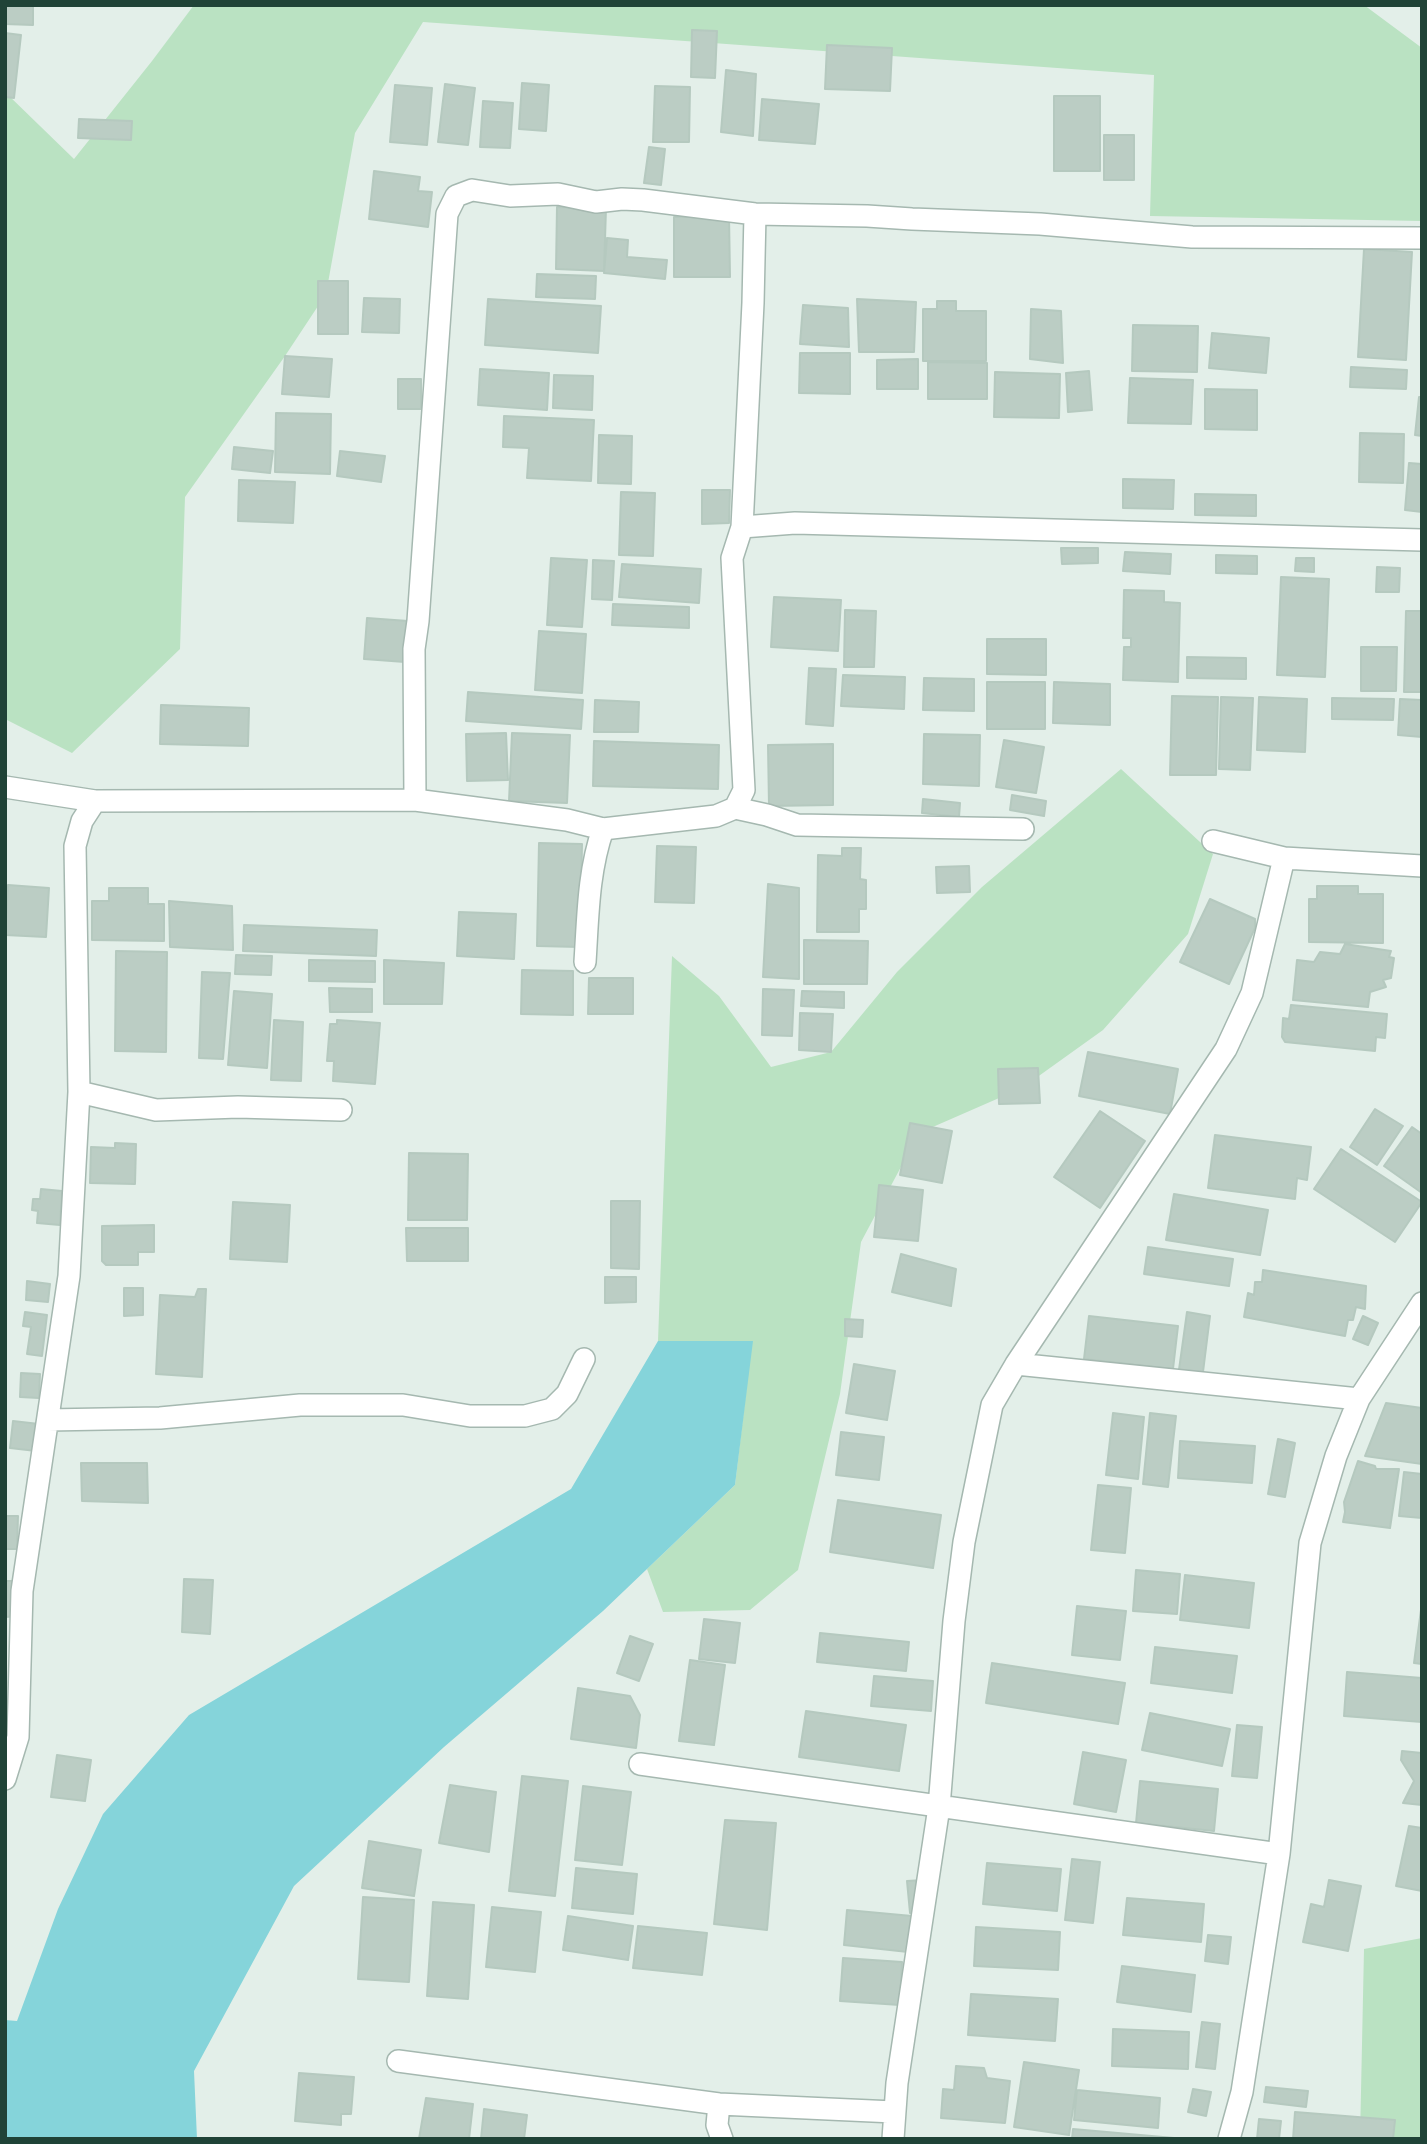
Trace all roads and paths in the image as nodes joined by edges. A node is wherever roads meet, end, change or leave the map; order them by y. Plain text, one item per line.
1 (755, 214) junction
2 (1422, 238) edge
3 (742, 527) junction
4 (1422, 540) edge
5 (5, 787) edge
6 (95, 800) junction
7 (415, 800) junction
8 (735, 808) junction
9 (603, 829) junction
10 (1023, 829) dead end
11 (1213, 841) dead end
12 (1284, 858) junction
13 (1422, 866) edge
14 (585, 962) dead end
15 (79, 1092) junction
16 (341, 1110) dead end
17 (1422, 1303) edge
18 (584, 1359) dead end
19 (1016, 1364) junction
20 (1359, 1399) junction
21 (48, 1420) junction
22 (640, 1764) dead end
23 (5, 1779) edge
24 (939, 1807) junction
25 (1279, 1854) junction
26 (398, 2061) dead end
27 (894, 2112) junction
28 (716, 2126) edge
29 (892, 2139) edge
30 (1229, 2139) edge

1 - 2 street
1 - 3 street
1 - 7 street
3 - 4 street
3 - 8 street
5 - 6 street
6 - 7 street
6 - 15 street
7 - 9 street
8 - 9 street
8 - 10 street
9 - 14 street
11 - 12 street
12 - 13 street
12 - 19 street
15 - 16 street
15 - 21 street
17 - 20 street
18 - 21 street
19 - 20 street
19 - 24 street
20 - 25 street
21 - 23 street
22 - 24 street
24 - 25 street
24 - 27 street
25 - 30 street
26 - 28 street
27 - 28 street
27 - 29 street

